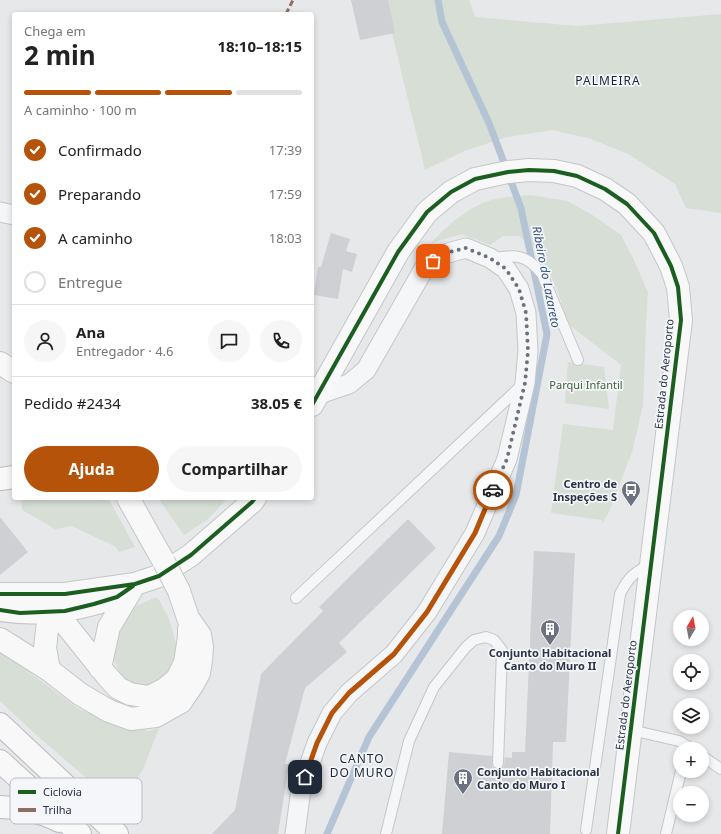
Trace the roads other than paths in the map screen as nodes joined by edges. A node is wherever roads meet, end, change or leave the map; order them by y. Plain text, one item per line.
1 (0, 212) edge
2 (12, 215) edge
3 (490, 258) junction
4 (578, 360) dead end
5 (0, 363) edge
6 (12, 371) edge
7 (525, 383) junction
8 (315, 399) edge
9 (12, 477) edge
10 (0, 479) edge
11 (129, 500) edge
12 (254, 500) edge
13 (650, 564) junction
14 (135, 584) junction
15 (0, 594) edge
16 (296, 598) dead end
17 (55, 606) junction
18 (0, 610) edge
19 (188, 618) junction
20 (0, 639) edge
21 (100, 668) junction
22 (49, 670) junction
23 (0, 724) edge
24 (631, 730) junction
25 (680, 742) edge
26 (0, 761) edge
27 (709, 761) edge
28 (498, 763) dead end
29 (721, 769) edge
30 (19, 778) edge
31 (58, 778) edge
32 (679, 778) edge
33 (0, 807) edge
34 (10, 808) edge
35 (65, 824) edge
36 (69, 824) edge
37 (107, 824) edge
38 (586, 830) dead end
39 (77, 831) edge
40 (118, 834) edge
41 (295, 834) edge
42 (386, 834) edge
43 (618, 834) edge
44 (666, 834) edge

1 - 2 street
3 - 4 lane
3 - 7 street
3 - 8 street
5 - 6 main road
7 - 16 lane
7 - 41 street
8 - 13 main road, Estrada do Aeroporto
9 - 10 main road
11 - 19 main road, bridge
12 - 14 main road
13 - 24 main road, Estrada do Aeroporto
13 - 38 lane
14 - 17 main road
14 - 21 main road
15 - 17 main road
17 - 18 main road
17 - 21 main road
17 - 22 main road
19 - 21 main road
19 - 22 main road
20 - 22 main road
23 - 31 main road
24 - 25 lane
24 - 43 main road, Estrada do Aeroporto
26 - 30 main road
27 - 29 lane
28 - 42 lane
32 - 44 lane
33 - 34 main road
35 - 39 main road
36 - 39 main road
37 - 40 main road

